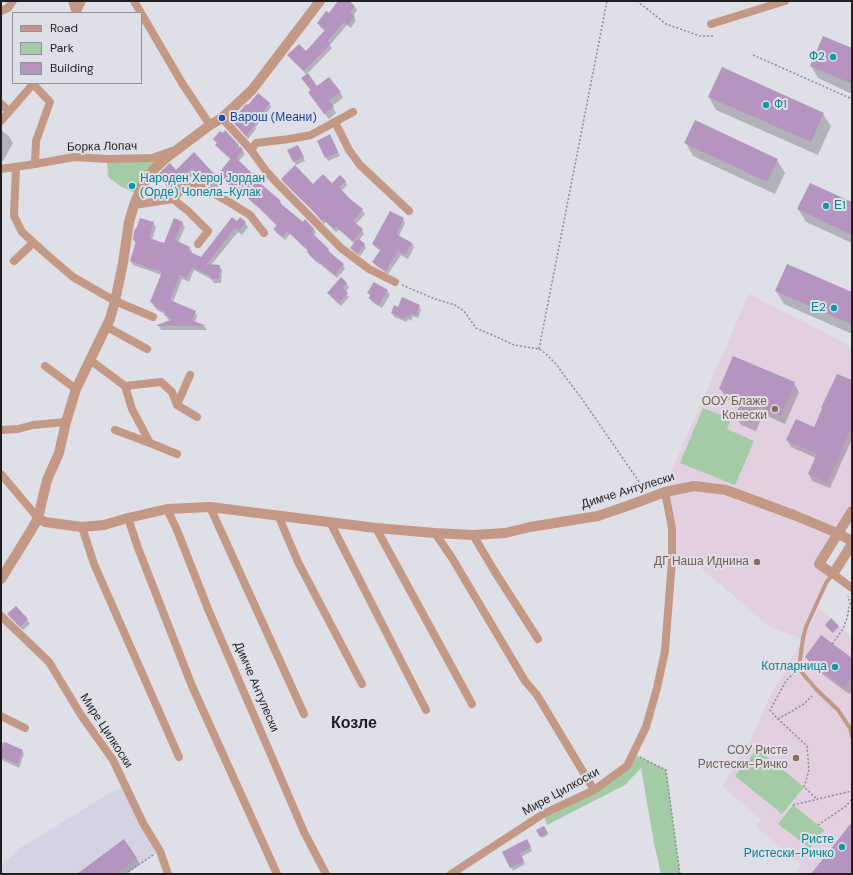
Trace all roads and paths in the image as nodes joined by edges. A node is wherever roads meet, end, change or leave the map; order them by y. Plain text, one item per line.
1 (13, 1) edge
2 (72, 1) edge
3 (82, 1) edge
4 (134, 1) edge
5 (320, 1) edge
6 (607, 1) edge
7 (637, 1) edge
8 (786, 1) edge
9 (1, 11) edge
10 (76, 12) edge
11 (76, 12) edge
12 (140, 12) edge
13 (142, 15) edge
14 (711, 24) dead end
15 (714, 36) dead end
16 (753, 55) dead end
17 (33, 84) edge
18 (35, 84) edge
19 (852, 99) edge
20 (1, 104) edge
21 (9, 111) junction
22 (353, 112) dead end
23 (222, 118) junction
24 (1, 121) edge
25 (335, 122) junction
26 (210, 125) junction
27 (180, 149) junction
28 (251, 150) junction
29 (35, 164) junction
30 (16, 167) junction
31 (1, 169) edge
32 (173, 199) junction
33 (134, 205) junction
34 (409, 211) dead end
35 (264, 233) dead end
36 (33, 243) junction
37 (198, 244) dead end
38 (14, 261) dead end
39 (395, 282) joint
40 (115, 301) junction
41 (153, 317) dead end
42 (107, 327) junction
43 (147, 349) dead end
44 (538, 349) junction
45 (90, 360) junction
46 (45, 366) dead end
47 (190, 375) dead end
48 (124, 386) junction
49 (76, 389) junction
50 (177, 405) junction
51 (197, 417) dead end
52 (66, 422) junction
53 (1, 430) edge
54 (115, 430) dead end
55 (150, 443) junction
56 (176, 454) dead end
57 (1, 474) edge
58 (665, 492) junction
59 (650, 497) junction
60 (210, 507) junction
61 (167, 509) junction
62 (852, 511) edge
63 (278, 515) junction
64 (38, 518) junction
65 (128, 518) junction
66 (330, 522) junction
67 (82, 527) junction
68 (376, 528) junction
69 (837, 533) junction
70 (435, 534) junction
71 (473, 535) junction
72 (852, 541) edge
73 (852, 544) edge
74 (833, 574) junction
75 (1, 579) edge
76 (844, 581) junction
77 (852, 588) edge
78 (1, 616) edge
79 (538, 639) dead end
80 (832, 644) dead end
81 (799, 667) junction
82 (362, 684) dead end
83 (818, 690) junction
84 (472, 704) dead end
85 (426, 710) dead end
86 (304, 714) dead end
87 (1, 716) edge
88 (778, 719) junction
89 (25, 728) dead end
90 (852, 736) edge
91 (633, 754) junction
92 (179, 757) dead end
93 (594, 790) junction
94 (852, 791) edge
95 (852, 799) edge
96 (818, 800) junction
97 (793, 805) dead end
98 (818, 825) dead end
99 (160, 851) junction
100 (125, 874) edge
101 (168, 874) edge
102 (277, 874) edge
103 (326, 874) edge
104 (451, 874) edge
105 (680, 874) edge

1 - 9 street
2 - 10 street
3 - 11 street
4 - 12 street
5 - 23 street
6 - 44 path
7 - 15 path
8 - 14 street
13 - 26 street
16 - 19 path
17 - 21 street
18 - 29 street
20 - 21 street
21 - 24 street
22 - 25 street
23 - 26 street
23 - 28 street
25 - 28 street
25 - 34 street
26 - 27 street
27 - 29 street, Борка Лопач
27 - 33 street
28 - 39 street
29 - 30 street, Борка Лопач
30 - 31 street, Борка Лопач
30 - 36 street
32 - 33 street
32 - 35 street
32 - 37 street
33 - 40 street
36 - 38 street
36 - 40 street
39 - 44 path
40 - 41 street
40 - 42 street
42 - 43 street
42 - 45 street
44 - 59 path
45 - 48 street
45 - 49 street
46 - 49 street
47 - 50 street
48 - 50 street
48 - 55 street
49 - 52 street
50 - 51 street
52 - 53 street
52 - 64 street
54 - 55 street
55 - 56 street
57 - 64 street
58 - 59 street, Димче Антулески
58 - 69 street, Димче Антулески
58 - 91 street, Мире Цилкоски
59 - 71 street, Димче Антулески
60 - 61 street, Димче Антулески
60 - 63 street, Димче Антулески
60 - 86 street
61 - 65 street, Димче Антулески
61 - 103 street, Димче Антулески
62 - 69 street
63 - 66 street, Димче Антулески
63 - 82 street
64 - 67 street, Димче Антулески
64 - 75 street
65 - 67 street, Димче Антулески
65 - 102 street
66 - 68 street, Димче Антулески
66 - 85 street
67 - 92 street
68 - 70 street, Димче Антулески
68 - 84 street
69 - 72 street, Димче Антулески
69 - 74 street
70 - 71 street, Димче Антулески
70 - 93 street
71 - 79 street
73 - 74 street
74 - 76 street
74 - 81 lane
76 - 77 street
76 - 80 path
78 - 99 street, Мире Цилкоски
81 - 83 lane
81 - 88 path
83 - 88 path
83 - 90 lane
87 - 89 street
88 - 96 path
91 - 93 street, Мире Цилкоски
91 - 105 path
93 - 104 street, Мире Цилкоски
94 - 96 path
95 - 98 path
96 - 97 path
99 - 100 path
99 - 101 street, Мире Цилкоски

